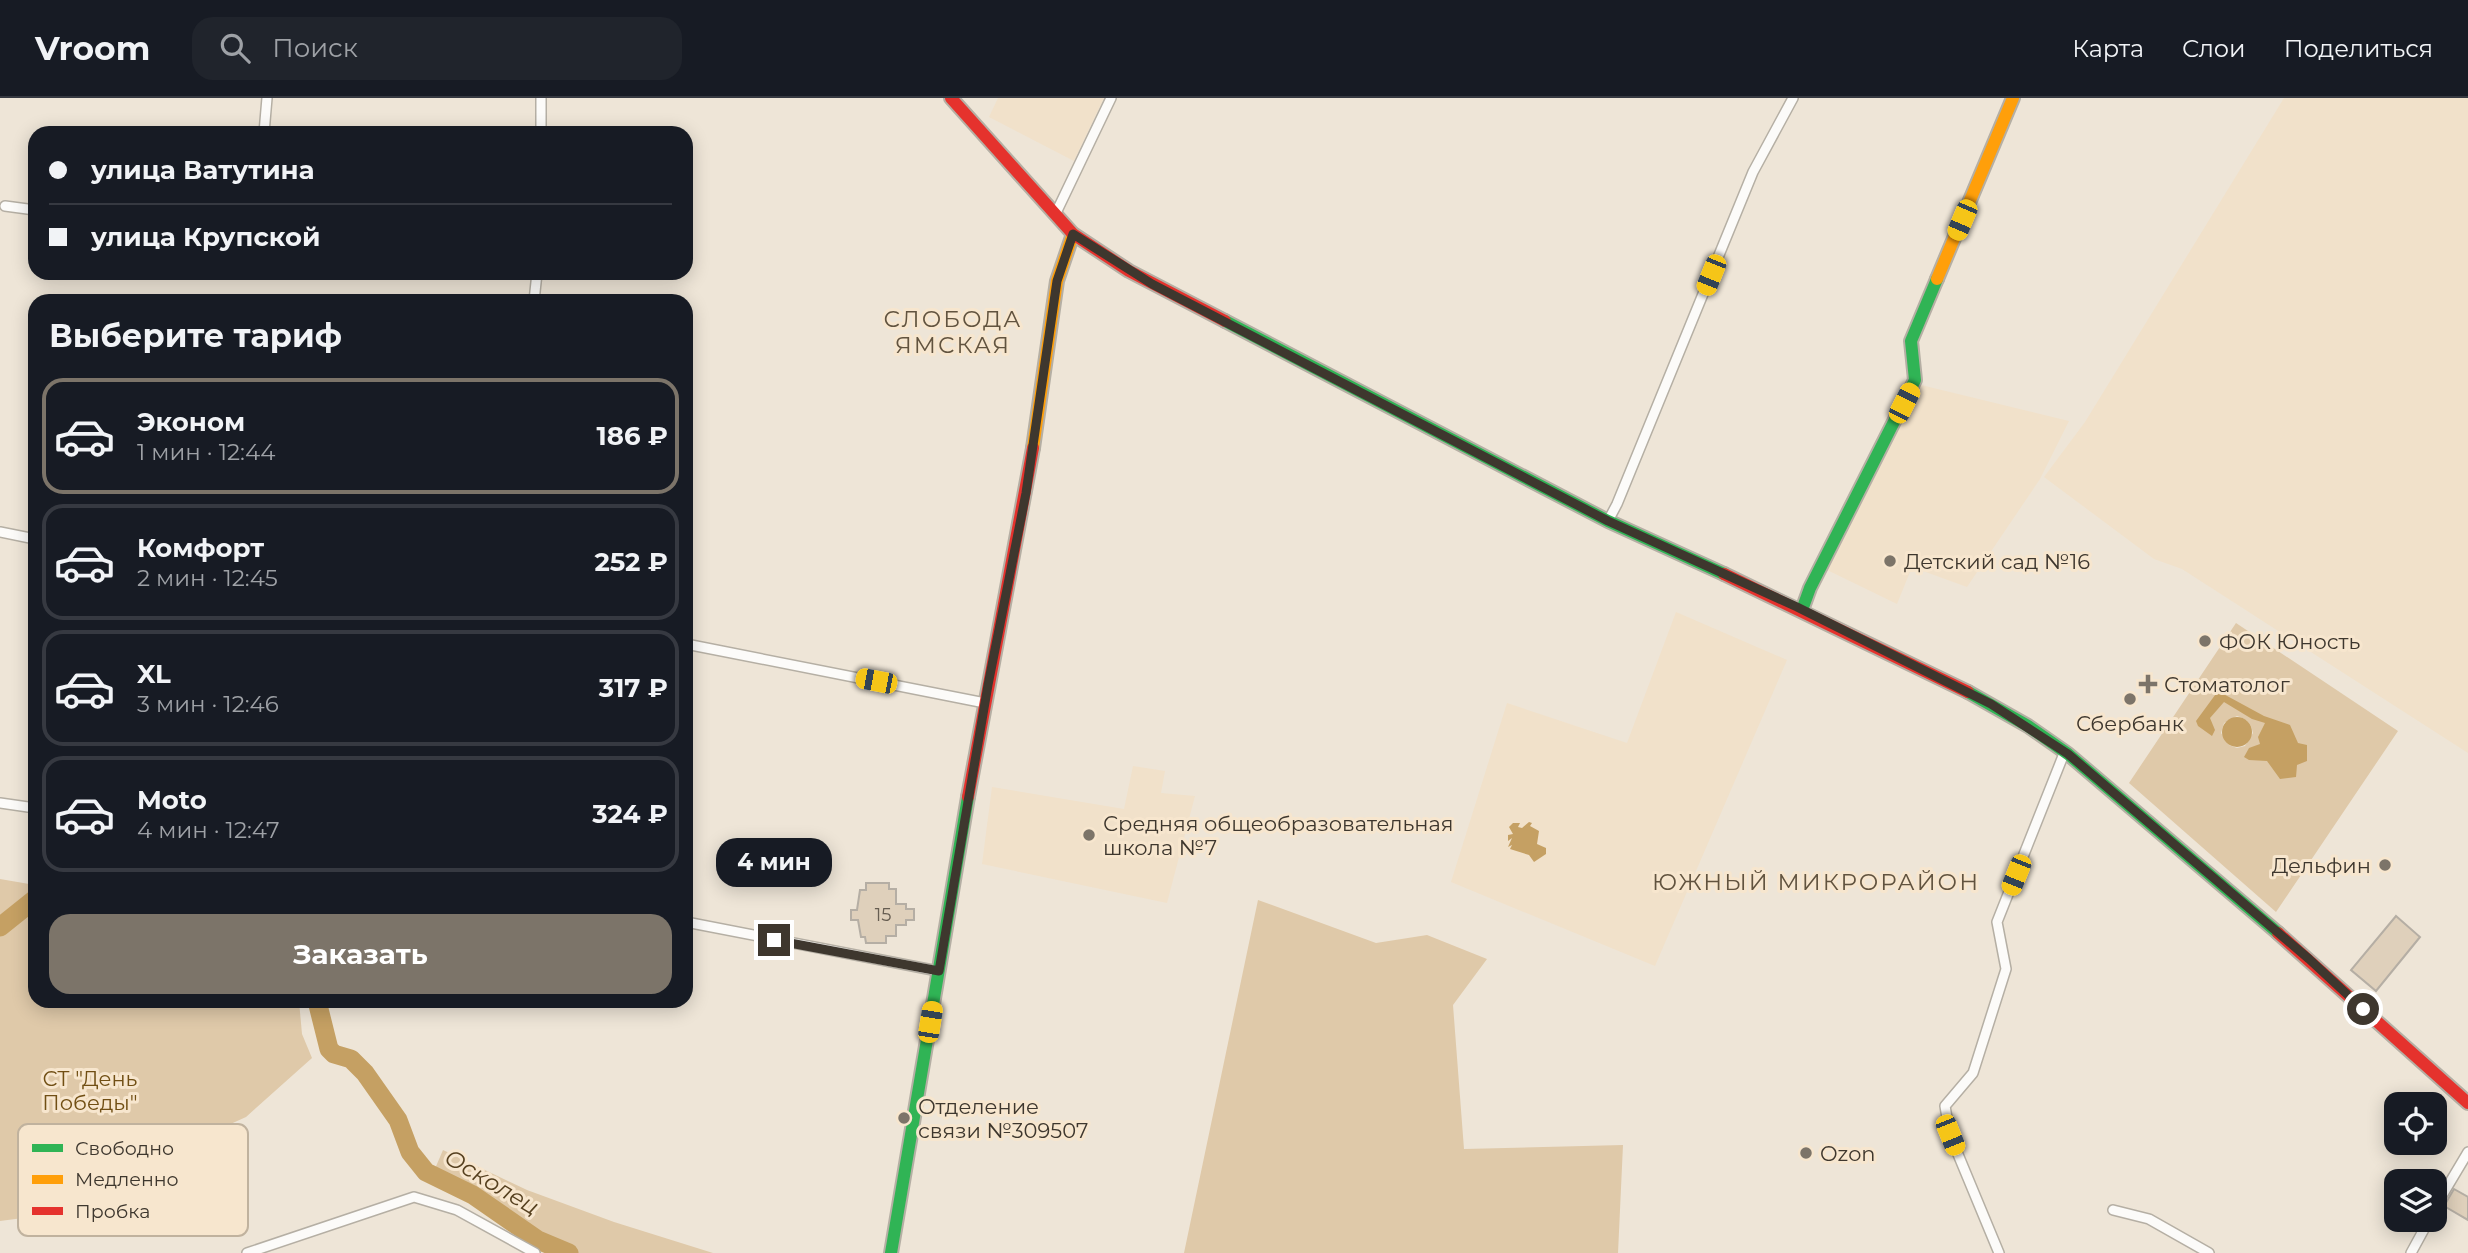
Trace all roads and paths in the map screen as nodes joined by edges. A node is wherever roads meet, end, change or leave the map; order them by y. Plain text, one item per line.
1 (267, 98) edge
2 (541, 98) edge
3 (951, 98) edge
4 (1111, 98) edge
5 (1793, 98) edge
6 (2013, 98) edge
7 (265, 126) edge
8 (541, 126) edge
9 (5, 206) dead end
10 (28, 209) edge
11 (1055, 215) junction
12 (1073, 234) junction
13 (1608, 521) junction
14 (0, 532) edge
15 (28, 538) edge
16 (1802, 610) junction
17 (693, 644) edge
18 (985, 702) junction
19 (2065, 751) junction
20 (0, 803) edge
21 (28, 807) edge
22 (693, 923) edge
23 (939, 971) junction
24 (2468, 1104) edge
25 (2468, 1152) edge
26 (2447, 1187) edge
27 (2113, 1210) dead end
28 (2422, 1232) edge
29 (247, 1253) edge
30 (535, 1253) edge
31 (891, 1253) edge
32 (1999, 1253) edge
33 (2209, 1253) edge
34 (2411, 1253) edge

1 - 7 street
2 - 8 street
3 - 11 main road
4 - 11 street
5 - 13 street
6 - 16 main road
9 - 10 street
11 - 12 main road
12 - 13 main road
12 - 18 main road
13 - 16 main road
14 - 15 street
16 - 19 main road
17 - 18 street
18 - 23 main road
19 - 24 main road
19 - 32 street
20 - 21 street
22 - 23 street
23 - 31 main road
25 - 26 street
27 - 33 street
28 - 34 street
29 - 30 street

